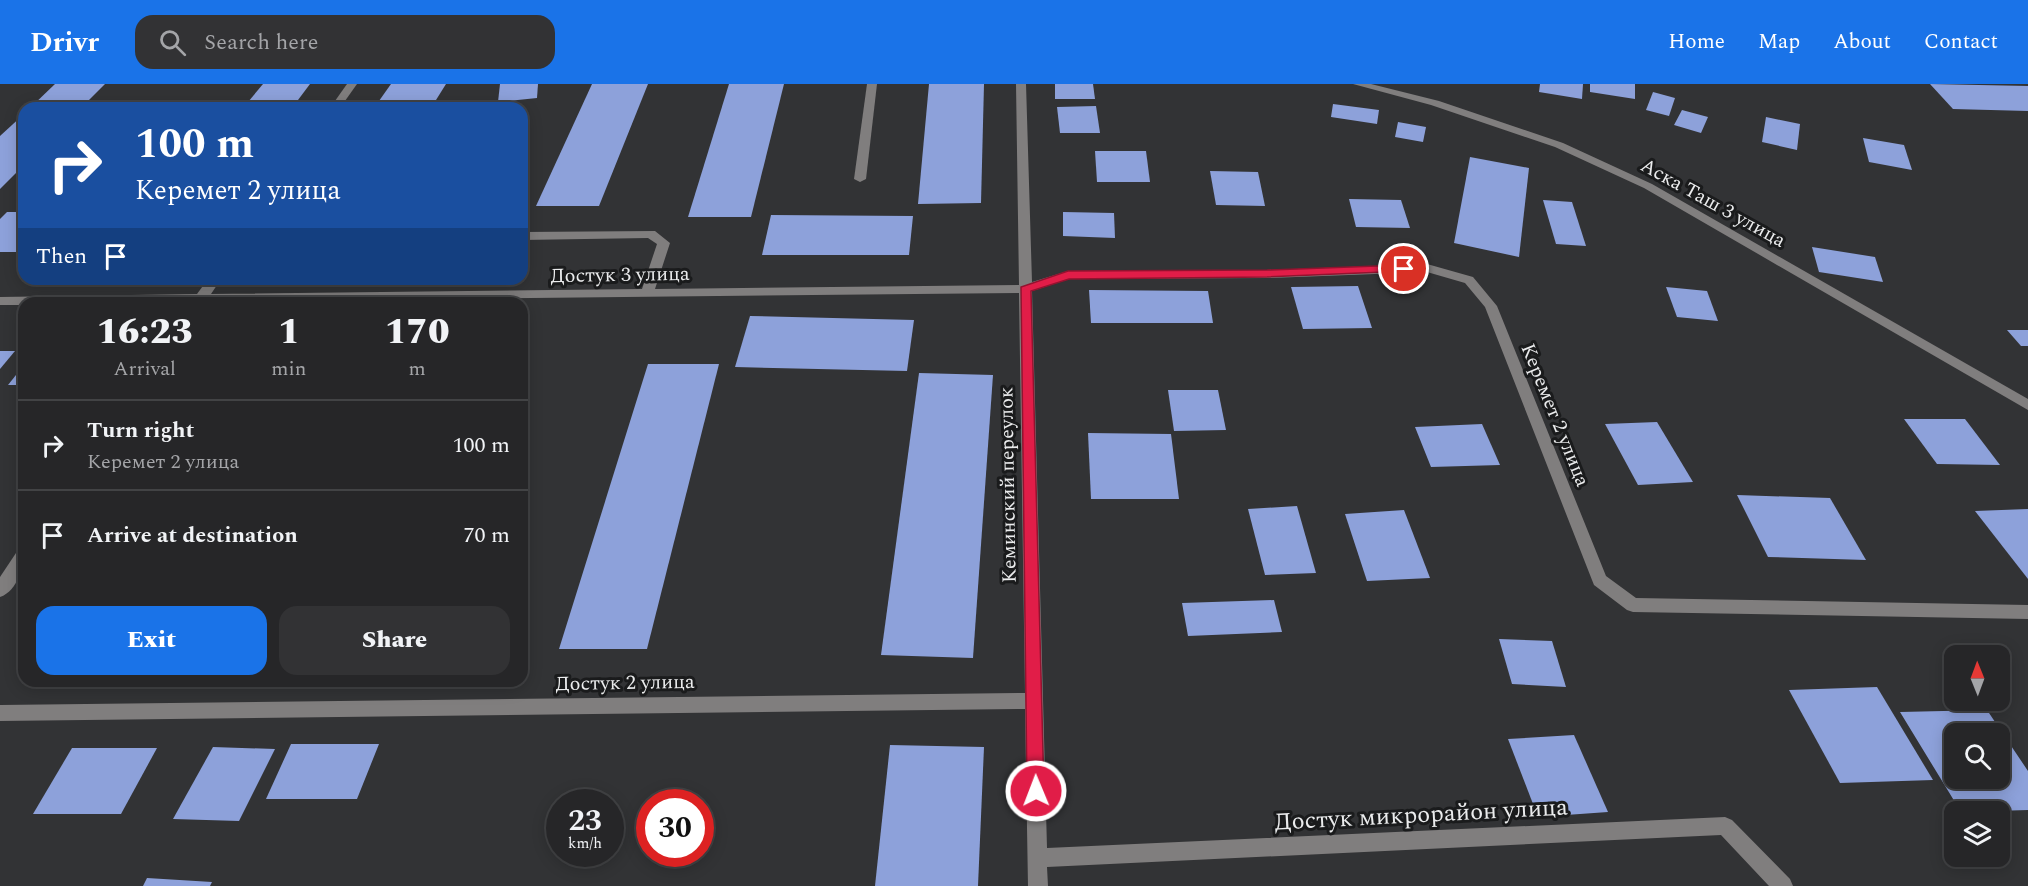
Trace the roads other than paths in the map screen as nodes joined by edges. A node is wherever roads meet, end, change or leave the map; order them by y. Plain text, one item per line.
1 (352, 84) edge
2 (872, 84) edge
3 (1021, 84) edge
4 (1358, 84) edge
5 (339, 102) edge
6 (860, 179) dead end
7 (528, 236) edge
8 (1025, 289) junction
9 (647, 294) junction
10 (455, 297) edge
11 (0, 302) edge
12 (18, 302) edge
13 (2028, 405) edge
14 (18, 564) edge
15 (0, 590) edge
16 (2028, 612) edge
17 (1034, 701) junction
18 (0, 713) edge
19 (1037, 858) junction
20 (1038, 886) edge
21 (1783, 886) edge

1 - 5 street
2 - 6 street
3 - 8 street, Кеминский переулок
4 - 13 street, Аска Таш 3 улица
7 - 9 street
8 - 9 street, Достук 3 улица
8 - 16 street, Керемет 2 улица
8 - 17 street, Кеминский переулок
9 - 10 street, Достук 3 улица
11 - 12 street, Достук 3 улица
14 - 15 street
17 - 18 street, Достук 2 улица
17 - 19 street, Кеминский переулок
19 - 20 street, Кеминский переулок
19 - 21 street, Достук микрорайон улица

